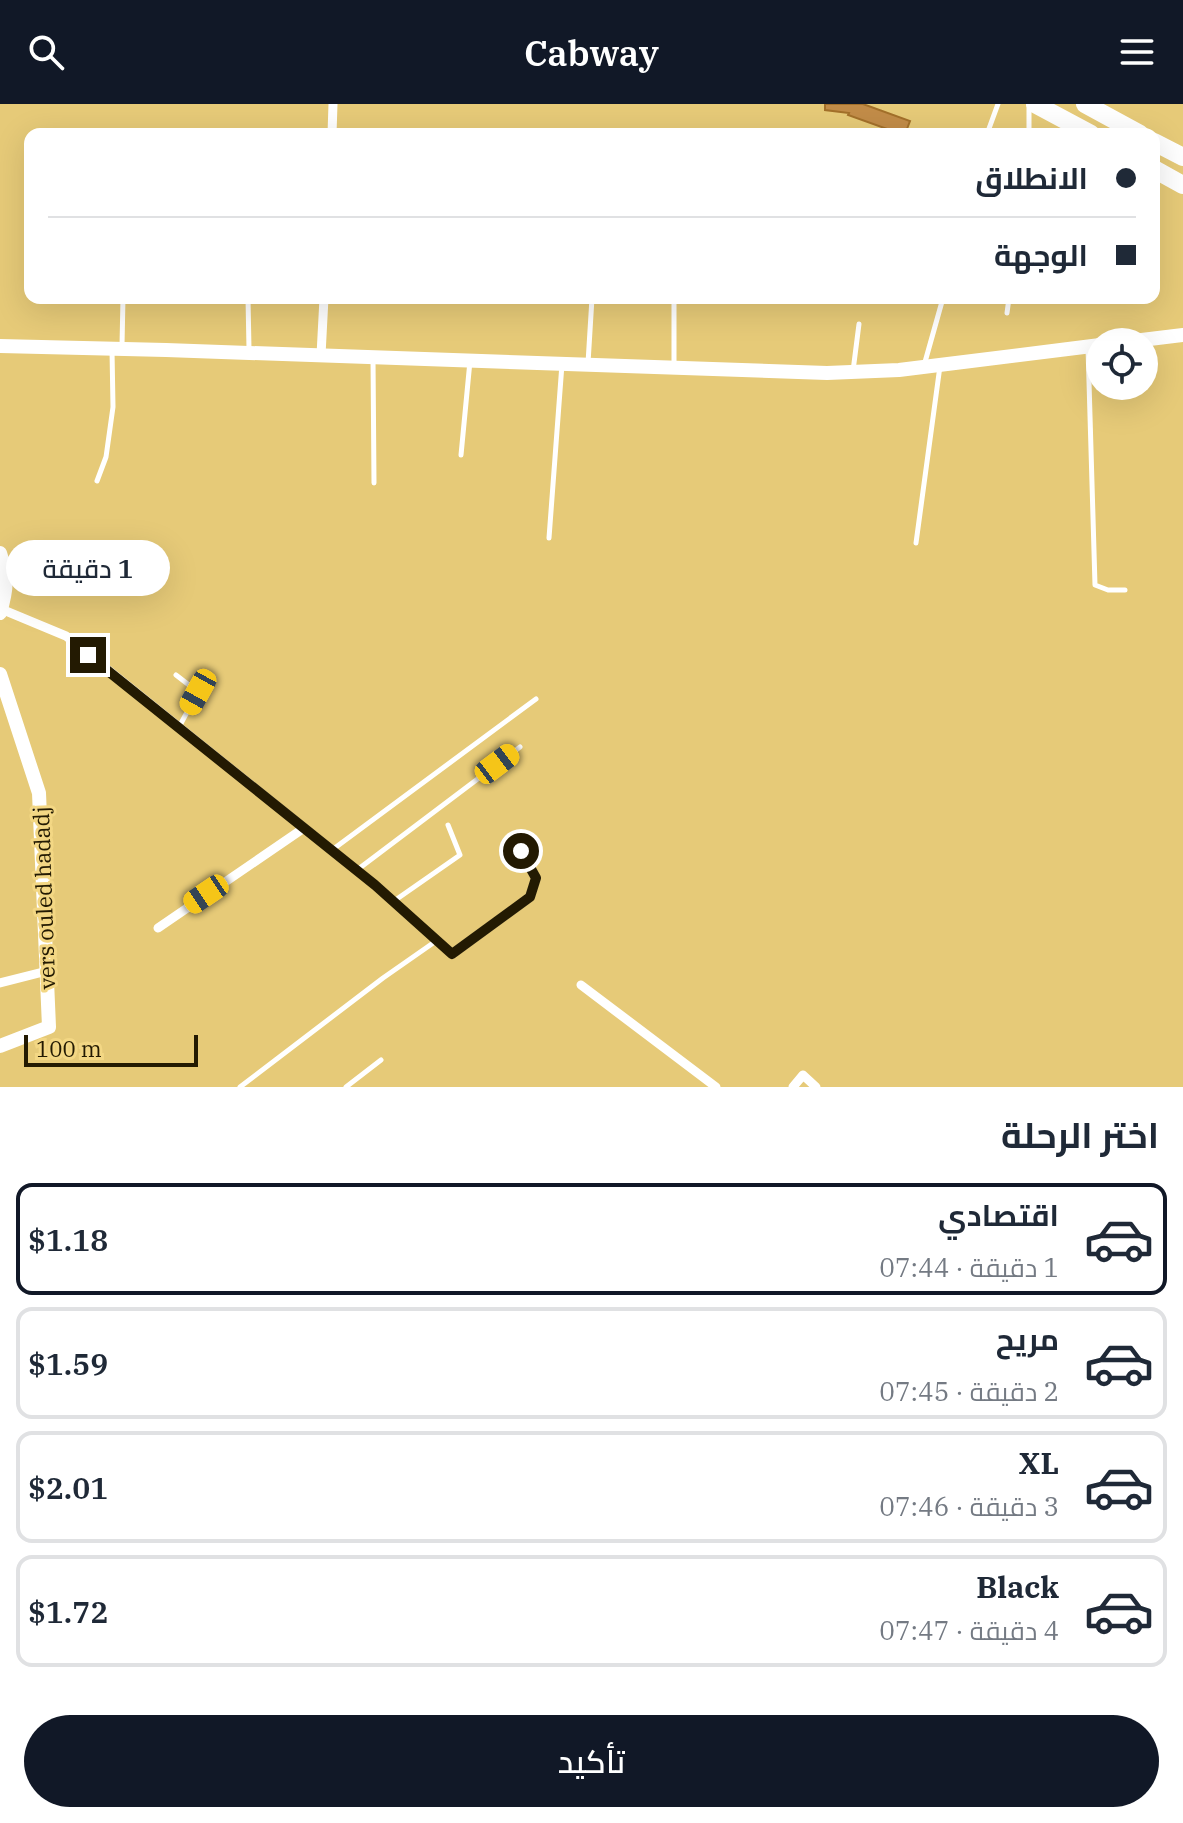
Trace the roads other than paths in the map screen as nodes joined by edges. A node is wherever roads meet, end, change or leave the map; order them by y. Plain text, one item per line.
1 (333, 104) edge
2 (998, 104) edge
3 (1029, 104) edge
4 (1035, 104) edge
5 (1085, 104) edge
6 (332, 128) edge
7 (989, 128) edge
8 (1029, 128) edge
9 (1080, 128) edge
10 (1129, 128) edge
11 (1160, 145) edge
12 (1183, 157) edge
13 (1160, 172) edge
14 (1183, 185) edge
15 (122, 304) edge
16 (248, 304) edge
17 (324, 304) edge
18 (592, 304) edge
19 (674, 304) edge
20 (941, 304) edge
21 (1008, 304) edge
22 (1007, 313) dead end
23 (859, 324) dead end
24 (1183, 335) edge
25 (1158, 338) edge
26 (0, 346) edge
27 (1086, 347) edge
28 (117, 349) junction
29 (249, 353) junction
30 (321, 355) junction
31 (373, 357) junction
32 (470, 360) junction
33 (562, 363) junction
34 (588, 364) junction
35 (940, 365) junction
36 (674, 367) junction
37 (924, 367) junction
38 (853, 372) junction
39 (1094, 400) edge
40 (461, 455) dead end
41 (97, 481) dead end
42 (374, 483) dead end
43 (549, 538) dead end
44 (916, 543) dead end
45 (0, 553) edge
46 (1125, 590) dead end
47 (1, 611) edge
48 (0, 674) edge
49 (176, 675) dead end
50 (536, 699) dead end
51 (179, 727) junction
52 (520, 747) dead end
53 (448, 825) dead end
54 (304, 828) junction
55 (332, 850) junction
56 (521, 851) dead end
57 (357, 870) junction
58 (393, 901) junction
59 (158, 928) dead end
60 (436, 941) junction
61 (47, 971) junction
62 (0, 983) edge
63 (581, 985) dead end
64 (0, 1030) edge
65 (2, 1046) edge
66 (381, 1060) dead end
67 (240, 1087) edge
68 (346, 1087) edge
69 (716, 1087) edge
70 (793, 1087) edge
71 (816, 1087) edge

1 - 6 street
2 - 7 lane
3 - 8 lane
4 - 9 highway
5 - 10 highway
11 - 12 highway
13 - 14 highway
15 - 28 lane
16 - 29 lane
17 - 30 street
18 - 34 lane
19 - 36 lane
20 - 37 lane
21 - 22 lane
23 - 38 lane
24 - 25 street
26 - 28 street
27 - 35 street
28 - 29 street
28 - 41 lane
29 - 30 street
30 - 31 street
31 - 32 street
31 - 42 lane
32 - 33 street
32 - 40 lane
33 - 34 street
33 - 43 lane
34 - 36 street
35 - 37 street
35 - 44 lane
36 - 38 street
37 - 38 street
39 - 46 lane
45 - 47 street
47 - 51 street
48 - 61 street, vers ouled hadadj
49 - 51 lane
50 - 55 lane
51 - 54 street
52 - 57 lane
53 - 58 lane
54 - 55 street
54 - 59 street
55 - 57 street
56 - 60 street
57 - 58 street
58 - 60 street
60 - 67 lane
61 - 62 street
61 - 65 street, vers ouled hadadj
63 - 69 street
64 - 65 street
66 - 68 lane
70 - 71 street

